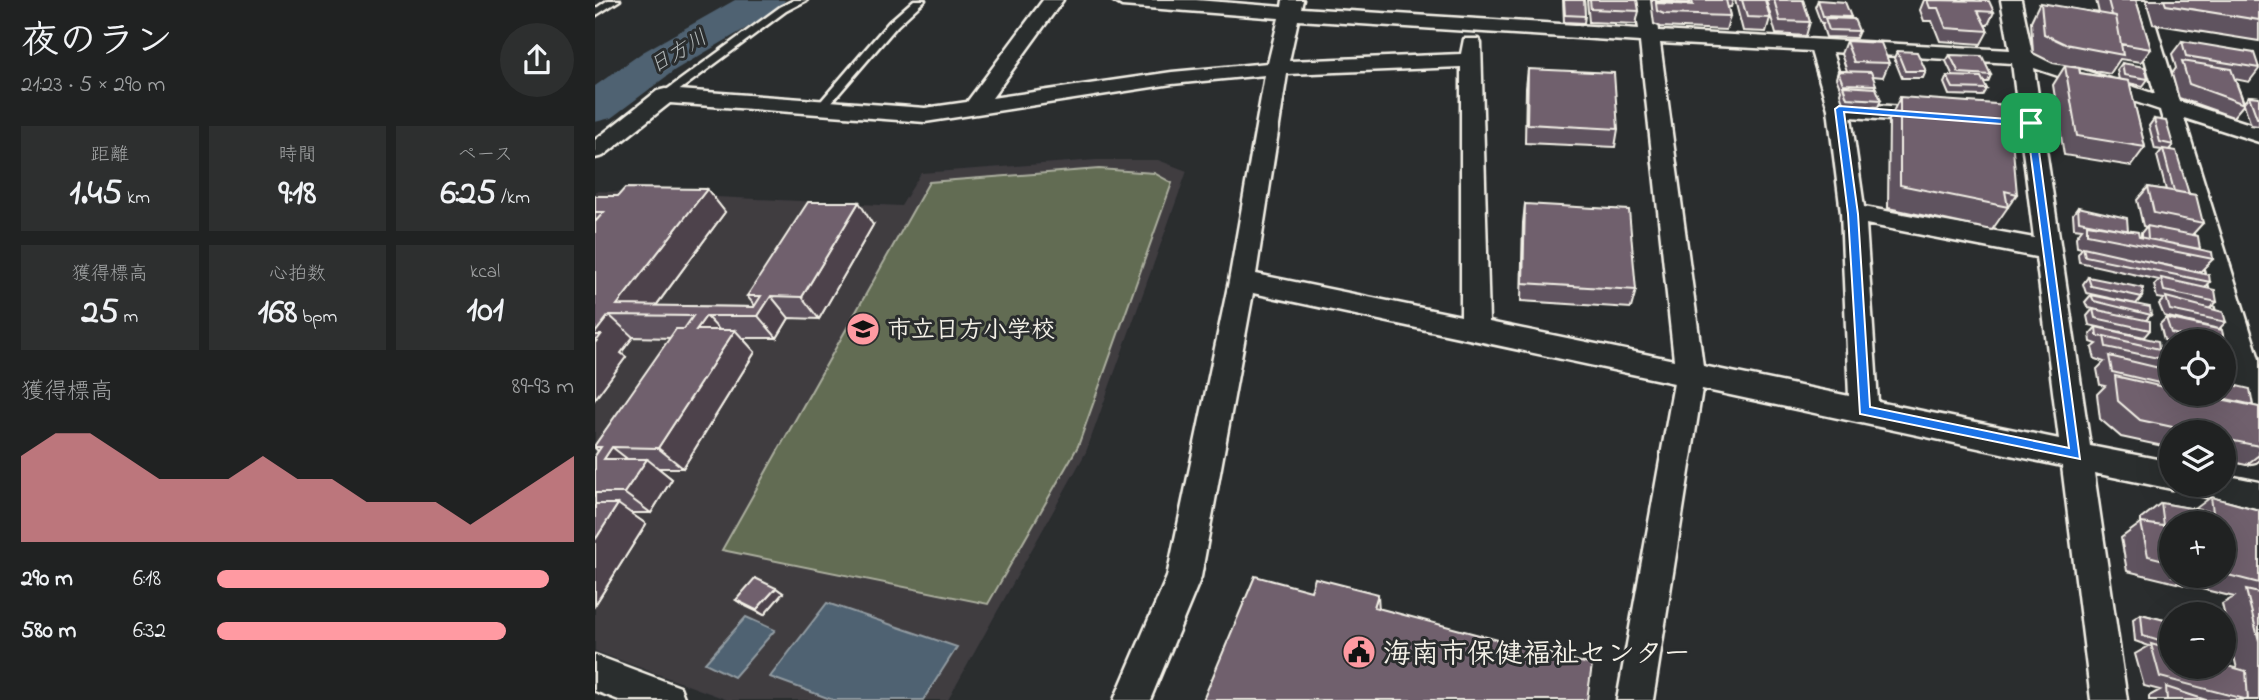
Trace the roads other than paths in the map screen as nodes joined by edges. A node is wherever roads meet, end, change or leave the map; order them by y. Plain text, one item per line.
1 (615, 0) edge
2 (801, 0) edge
3 (920, 0) edge
4 (1053, 0) edge
5 (1122, 0) edge
6 (1645, 0) edge
7 (2011, 0) edge
8 (2138, 0) edge
9 (1291, 7) edge
10 (595, 13) edge
11 (1471, 26) junction
12 (1649, 35) junction
13 (1819, 45) junction
14 (2022, 57) junction
15 (1471, 60) junction
16 (1277, 68) junction
17 (665, 96) junction
18 (975, 106) junction
19 (2170, 107) junction
20 (820, 109) junction
21 (1839, 109) junction
22 (1949, 117) edge
23 (2004, 121) edge
24 (2031, 123) junction
25 (2259, 135) edge
26 (595, 151) edge
27 (1853, 214) junction
28 (2049, 250) junction
29 (1242, 281) junction
30 (1475, 329) junction
31 (1690, 374) junction
32 (2259, 406) edge
33 (1864, 411) junction
34 (2076, 455) junction
35 (2159, 473) edge
36 (2236, 491) edge
37 (2259, 496) edge
38 (595, 673) edge
39 (667, 700) edge
40 (1132, 700) edge
41 (1635, 700) edge
42 (2109, 700) edge

1 - 10 lane
2 - 17 lane
3 - 20 lane
4 - 18 street
5 - 9 street
6 - 12 street
7 - 14 street
8 - 19 street
9 - 11 street
9 - 16 street
11 - 12 street
11 - 15 street
12 - 13 street
12 - 31 street
13 - 14 street
13 - 21 street
14 - 19 street
14 - 24 street
15 - 16 street
15 - 30 street
16 - 18 street
16 - 29 street
17 - 20 street
17 - 26 street
18 - 20 street
19 - 25 street
19 - 32 street
21 - 22 street
21 - 27 street
23 - 24 street
24 - 28 street
27 - 28 street
27 - 33 street
28 - 34 street
29 - 30 street
29 - 40 street
30 - 31 street
31 - 33 street
31 - 41 street
33 - 34 street
34 - 35 street
34 - 42 street
36 - 37 street
38 - 39 street

